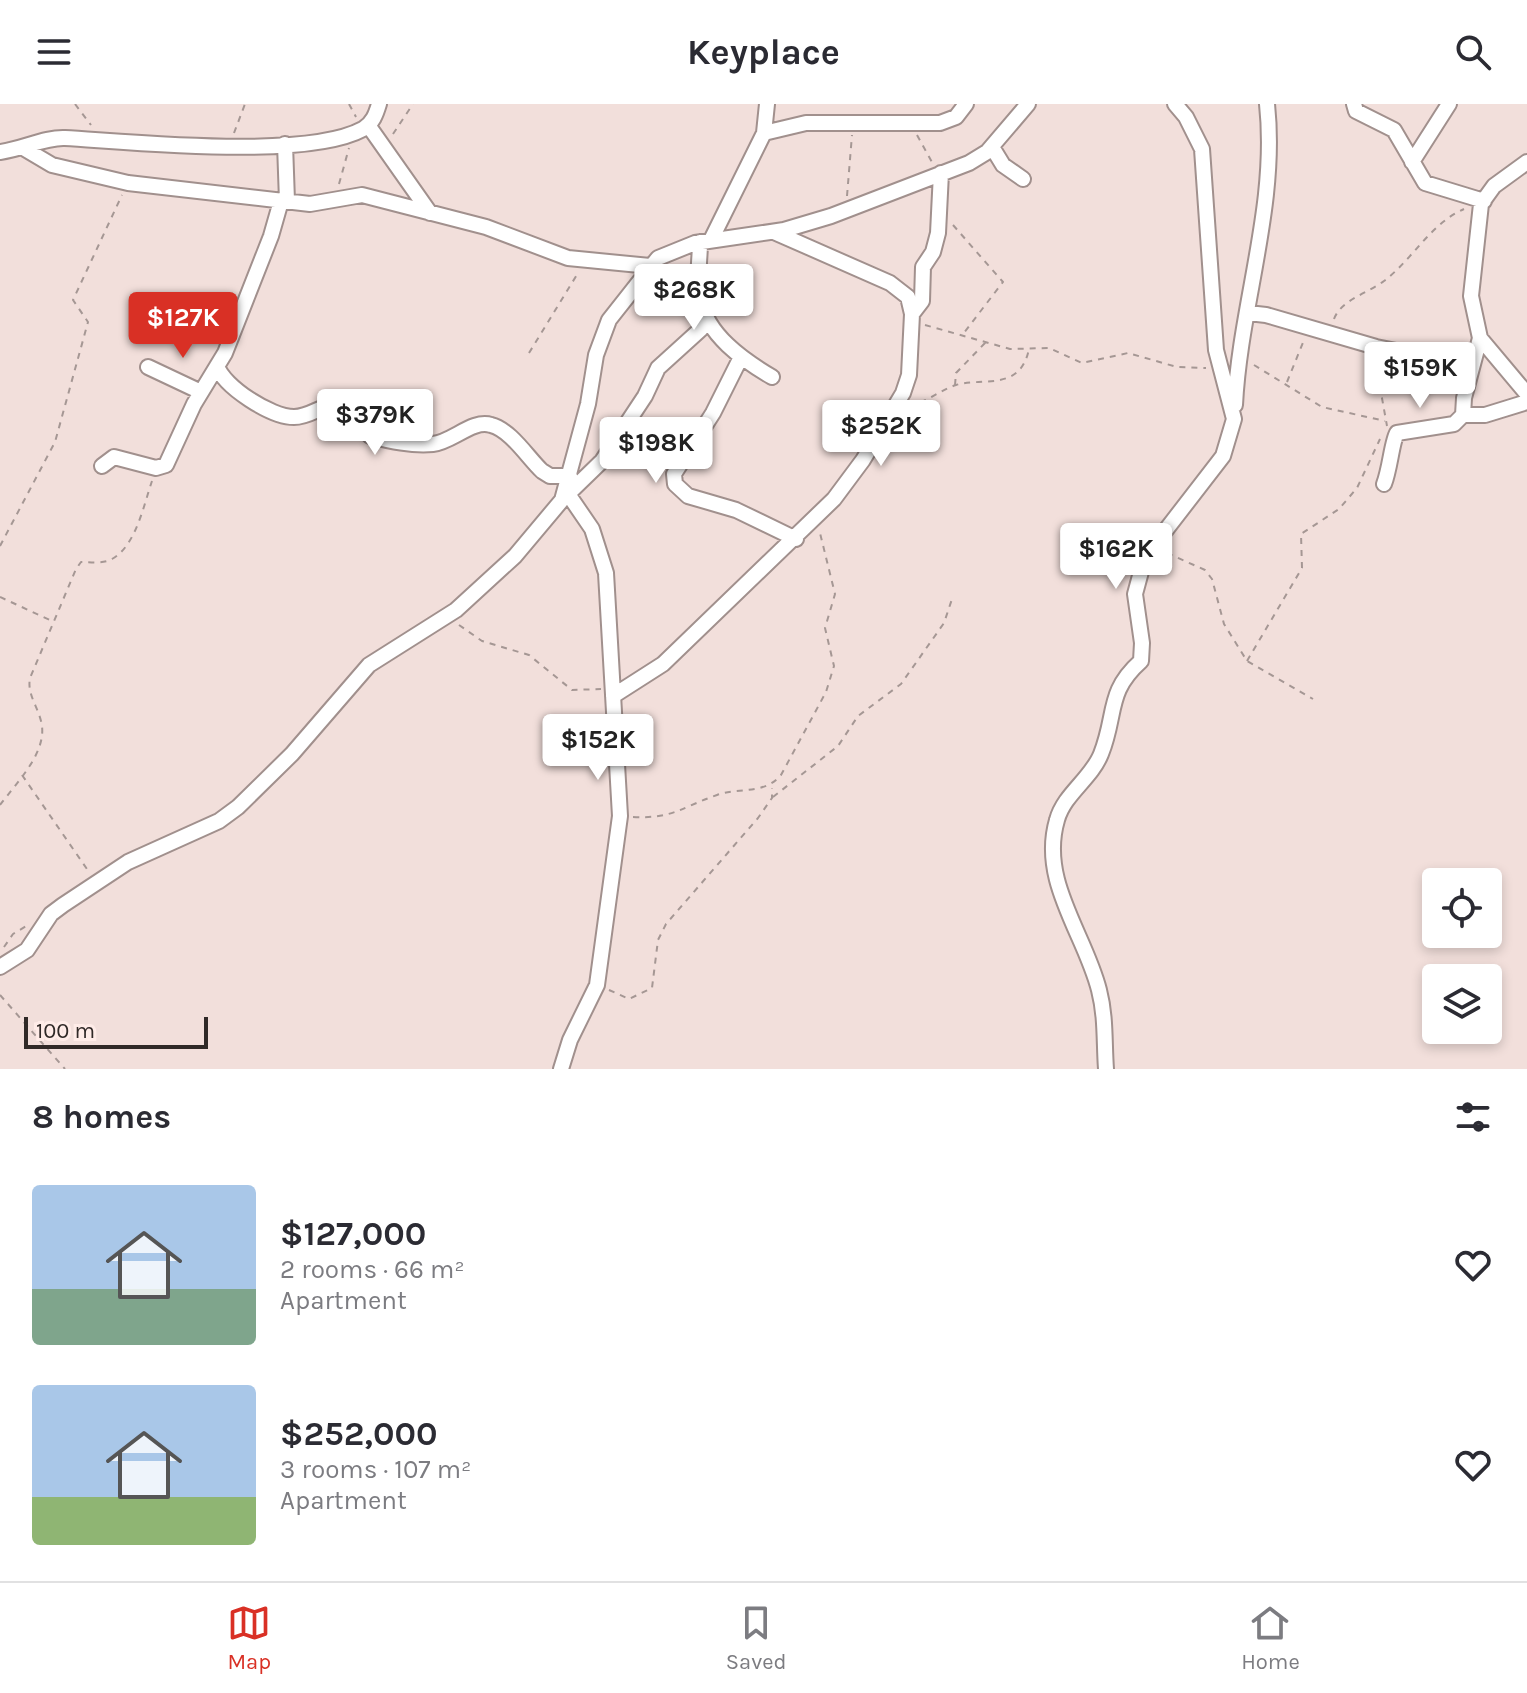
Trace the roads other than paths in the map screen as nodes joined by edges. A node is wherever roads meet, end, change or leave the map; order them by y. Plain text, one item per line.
1 (379, 104) edge
2 (767, 104) edge
3 (966, 104) edge
4 (1028, 104) edge
5 (1175, 104) edge
6 (1267, 104) edge
7 (1354, 104) edge
8 (1449, 104) edge
9 (368, 125) junction
10 (764, 133) junction
11 (285, 144) junction
12 (992, 147) junction
13 (25, 149) junction
14 (0, 152) edge
15 (1412, 162) junction
16 (1527, 162) edge
17 (938, 174) junction
18 (1023, 179) dead end
19 (284, 201) junction
20 (1482, 202) junction
21 (430, 213) junction
22 (774, 231) junction
23 (705, 241) junction
24 (650, 266) junction
25 (913, 313) junction
26 (1248, 313) junction
27 (707, 315) junction
28 (1480, 338) junction
29 (741, 357) junction
30 (217, 366) junction
31 (1472, 366) junction
32 (148, 367) dead end
33 (772, 377) dead end
34 (201, 392) junction
35 (1526, 393) edge
36 (1463, 415) junction
37 (1234, 419) junction
38 (102, 466) dead end
39 (1384, 484) dead end
40 (568, 487) junction
41 (796, 539) junction
42 (613, 693) junction
43 (0, 967) edge
44 (561, 1069) edge
45 (1106, 1069) edge

1 - 9 street
2 - 10 street
3 - 10 street
4 - 12 street
5 - 37 street
6 - 26 street
7 - 15 street
8 - 15 street
9 - 11 street
9 - 21 street
10 - 23 street
11 - 13 street
11 - 19 street
12 - 17 street
12 - 18 street
13 - 14 street
13 - 19 street
15 - 20 street
16 - 20 street
17 - 22 street
17 - 25 street
19 - 21 street
19 - 30 street
20 - 28 street
21 - 24 street
22 - 23 street
22 - 25 street
23 - 24 street
23 - 27 street
24 - 40 street
25 - 41 street
26 - 31 street
26 - 37 street
27 - 29 street
27 - 40 street
28 - 31 street
28 - 35 street
29 - 33 street
29 - 41 street
30 - 34 street
30 - 40 street
31 - 36 street
32 - 34 street
34 - 38 street
35 - 36 street
36 - 39 street
37 - 45 street
40 - 42 street
40 - 43 street
41 - 42 street
42 - 44 street

